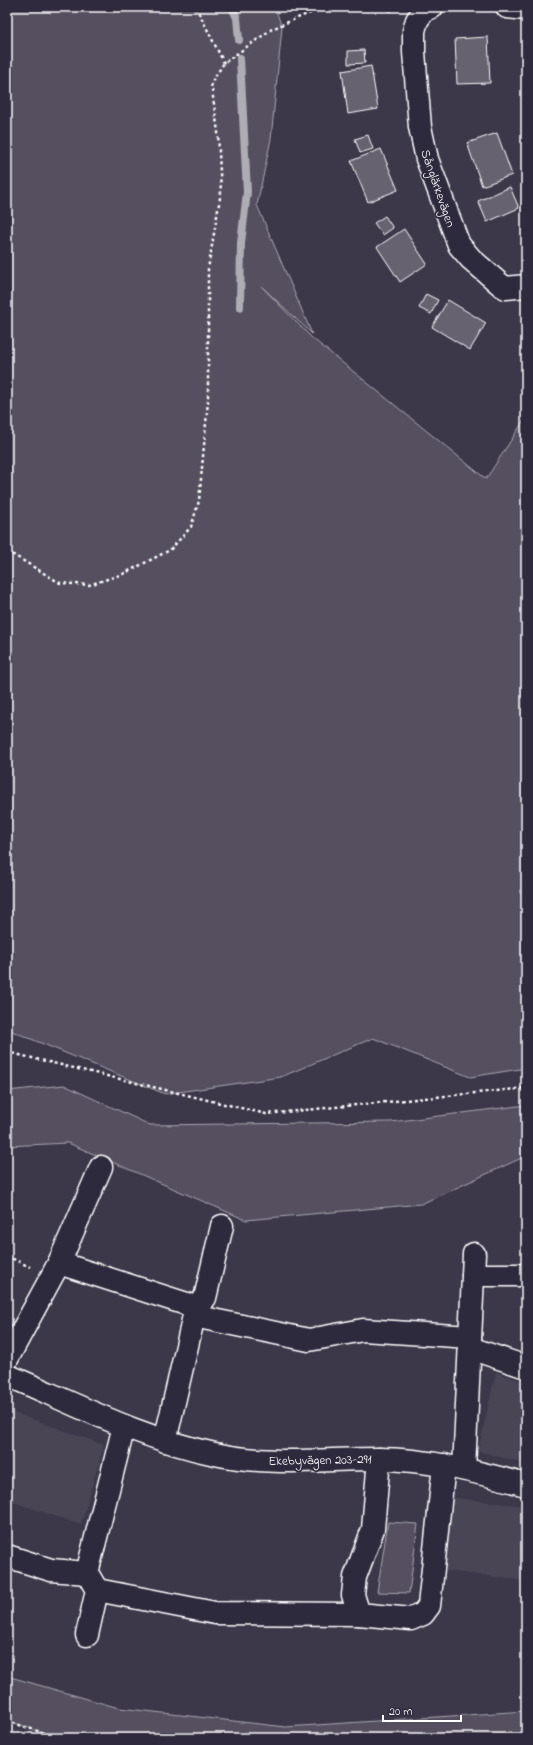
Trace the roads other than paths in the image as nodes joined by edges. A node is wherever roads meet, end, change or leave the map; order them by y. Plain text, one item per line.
1 (432, 7) edge
2 (506, 7) edge
3 (526, 10) edge
4 (526, 286) edge
5 (101, 1167) dead end
6 (222, 1226) dead end
7 (59, 1262) junction
8 (526, 1275) edge
9 (195, 1312) junction
10 (470, 1342) junction
11 (7, 1359) edge
12 (526, 1366) edge
13 (7, 1374) edge
14 (124, 1426) junction
15 (165, 1441) junction
16 (379, 1459) junction
17 (454, 1467) junction
18 (526, 1485) edge
19 (7, 1556) edge
20 (92, 1582) junction
21 (359, 1614) junction
22 (87, 1635) dead end

1 - 4 street, Sånglärkevägen
2 - 3 street
5 - 7 street
6 - 9 street
7 - 9 street
7 - 11 street
8 - 10 street
9 - 10 street
9 - 15 street
10 - 12 street
10 - 17 street
13 - 14 street, Ekebyvägen 203-291
14 - 15 street, Ekebyvägen 203-291
14 - 20 street
15 - 16 street, Ekebyvägen 203-291
16 - 17 street, Ekebyvägen 203-291
16 - 21 street
17 - 18 street, Ekebyvägen 203-291
17 - 21 street
19 - 20 street
20 - 21 street
20 - 22 street

